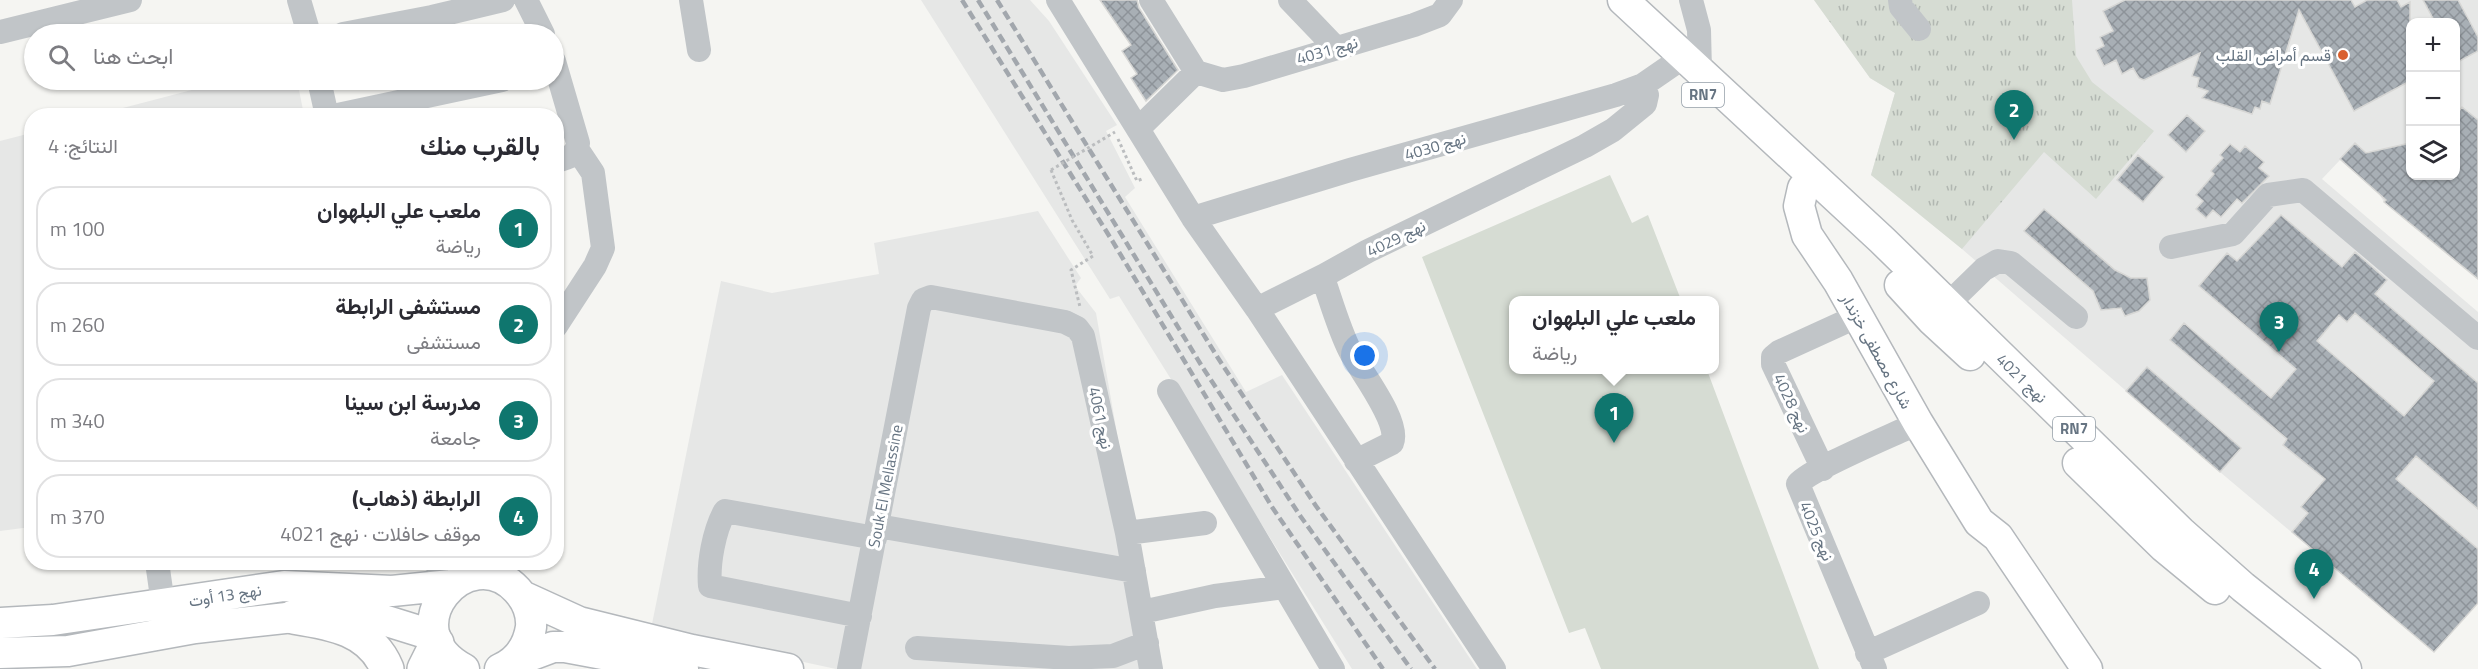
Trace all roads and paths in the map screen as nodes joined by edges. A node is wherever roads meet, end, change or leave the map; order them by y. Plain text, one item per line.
1 (130, 0) edge
2 (299, 0) edge
3 (503, 0) edge
4 (526, 0) edge
5 (691, 0) edge
6 (1151, 0) edge
7 (1290, 0) edge
8 (1451, 0) edge
9 (1604, 0) edge
10 (1623, 0) edge
11 (1691, 0) edge
12 (1900, 0) edge
13 (1058, 5) edge
14 (32, 24) edge
15 (306, 24) edge
16 (400, 24) edge
17 (538, 24) edge
18 (24, 26) edge
19 (1919, 29) dead end
20 (0, 32) edge
21 (1335, 47) junction
22 (699, 50) dead end
23 (1686, 68) junction
24 (1196, 72) junction
25 (1643, 85) junction
26 (321, 90) edge
27 (455, 90) edge
28 (559, 90) edge
29 (325, 108) edge
30 (371, 108) edge
31 (562, 108) edge
32 (564, 116) edge
33 (1126, 131) junction
34 (571, 151) edge
35 (1150, 175) dead end
36 (1808, 182) junction
37 (1193, 218) junction
38 (2171, 247) dead end
39 (1325, 275) junction
40 (1947, 305) junction
41 (1257, 309) junction
42 (564, 314) edge
43 (1858, 316) junction
44 (2076, 317) dead end
45 (1077, 328) junction
46 (2478, 338) edge
47 (1169, 391) dead end
48 (1918, 423) junction
49 (1356, 461) junction
50 (1823, 469) junction
51 (1979, 522) junction
52 (1205, 523) dead end
53 (877, 532) junction
54 (1127, 533) junction
55 (158, 570) edge
56 (1134, 571) junction
57 (451, 575) edge
58 (1284, 587) junction
59 (522, 596) junction
60 (1978, 603) dead end
61 (163, 604) junction
62 (1142, 612) junction
63 (860, 616) junction
64 (293, 617) junction
65 (0, 622) edge
66 (1147, 642) junction
67 (917, 648) dead end
68 (432, 649) edge
69 (0, 653) edge
70 (1871, 661) edge
71 (507, 665) edge
72 (387, 669) edge
73 (464, 669) edge
74 (683, 669) edge
75 (788, 669) edge
76 (849, 669) edge
77 (1151, 669) edge
78 (1333, 669) edge
79 (1494, 669) edge
80 (2067, 669) edge
81 (2088, 669) edge
82 (2313, 669) edge
83 (2346, 669) edge

1 - 14 street
2 - 15 street
3 - 16 street
4 - 17 street
5 - 22 street
6 - 24 street
7 - 21 street
8 - 21 street, نهج 4031
9 - 23 main road, RN7
10 - 23 main road, RN7
11 - 23 street
12 - 19 street
13 - 33 street
18 - 20 street
21 - 24 street, نهج 4031
23 - 25 street, نهج 4030
23 - 36 main road, RN7
24 - 33 street
25 - 37 street, نهج 4030
25 - 39 street, نهج 4029
26 - 29 street
27 - 30 street
28 - 31 street
32 - 34 street
33 - 35 path
33 - 37 street
33 - 45 path, bridge
34 - 42 street
36 - 40 main road, نهج 4021 / RN7
36 - 43 main road, شارع مصطفى خزندار
36 - 82 main road, نهج 4021 / RN7
37 - 41 street
38 - 46 street
39 - 41 street
39 - 49 street
40 - 44 street
40 - 83 main road, نهج 4021 / RN7
41 - 49 street
43 - 48 main road, شارع مصطفى خزندار
43 - 50 street, نهج 4028
45 - 53 street, Souk El Mellassine
45 - 54 street, نهج 4061
47 - 58 street
48 - 50 street, نهج 4025
48 - 51 main road, شارع مصطفى خزندار
49 - 79 street
50 - 70 street, نهج 4025
51 - 80 main road, شارع مصطفى خزندار
51 - 81 main road, شارع مصطفى خزندار
52 - 54 street
53 - 56 street
53 - 63 street, Souk El Mellassine
53 - 63 street
54 - 56 street, نهج 4061
55 - 61 street
56 - 62 street, نهج 4061
57 - 59 main road, نهج 13 أوت
57 - 61 main road, نهج 13 أوت
57 - 68 main road
58 - 62 street
58 - 78 street
59 - 71 main road
59 - 75 main road
60 - 70 street
61 - 65 main road, نهج 13 أوت
62 - 66 street, نهج 4061
63 - 76 street, Souk El Mellassine
64 - 68 main road, نهج 13 أوت
64 - 69 main road, نهج 13 أوت
64 - 72 highway
66 - 67 street
66 - 77 street, نهج 4061
68 - 73 main road
71 - 74 main road

